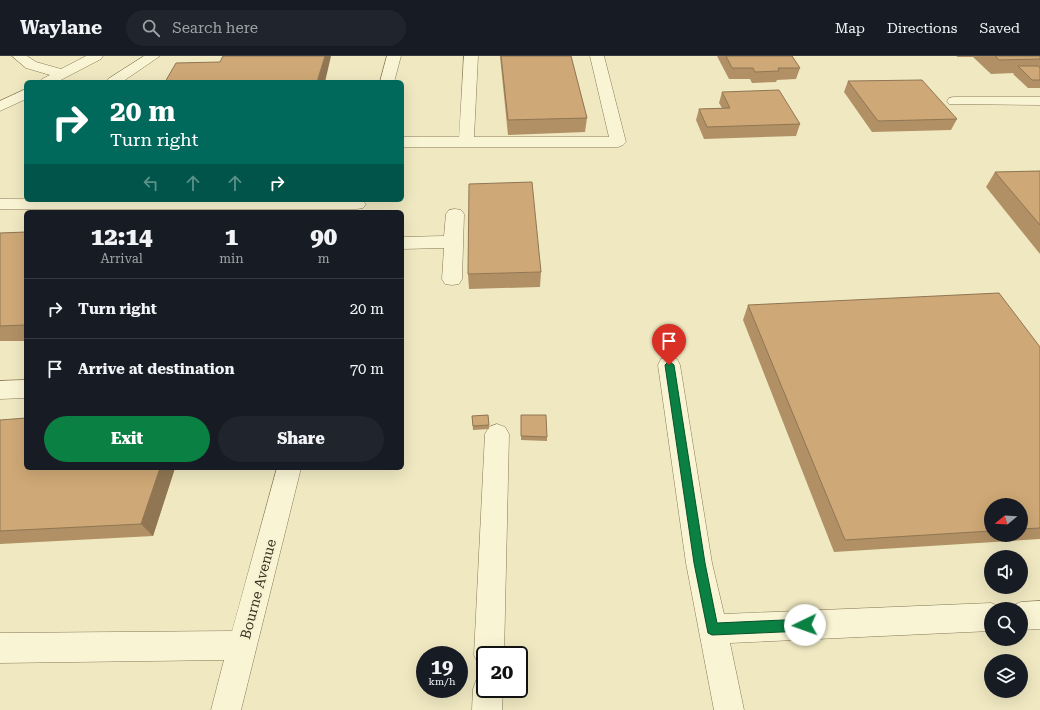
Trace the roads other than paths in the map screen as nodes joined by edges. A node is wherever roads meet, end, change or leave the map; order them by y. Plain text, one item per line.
1 (20, 56) edge
2 (96, 56) edge
3 (153, 56) edge
4 (159, 56) edge
5 (394, 56) edge
6 (471, 56) edge
7 (597, 56) edge
8 (62, 74) junction
9 (144, 77) dead end
10 (51, 80) edge
11 (116, 80) edge
12 (388, 80) edge
13 (24, 95) edge
14 (1040, 101) edge
15 (954, 102) dead end
16 (0, 107) edge
17 (404, 142) edge
18 (466, 142) junction
19 (0, 204) edge
20 (357, 205) edge
21 (455, 214) dead end
22 (404, 242) edge
23 (453, 242) junction
24 (452, 279) dead end
25 (669, 365) dead end
26 (24, 389) edge
27 (0, 390) edge
28 (497, 434) dead end
29 (289, 470) edge
30 (1040, 615) edge
31 (1028, 616) edge
32 (984, 617) edge
33 (712, 629) junction
34 (243, 645) junction
35 (489, 646) edge
36 (0, 648) edge
37 (488, 698) edge
38 (226, 710) edge
39 (487, 710) edge
40 (729, 710) edge

1 - 8 street
2 - 8 street
3 - 11 street
4 - 9 street
5 - 12 street
6 - 18 street
7 - 18 street
8 - 10 street
13 - 16 street
14 - 15 street
17 - 18 street
19 - 20 street
21 - 23 street
22 - 23 street
23 - 24 street
25 - 33 street
26 - 27 street
28 - 35 street
29 - 34 street, Bourne Avenue
30 - 31 street
32 - 33 street
33 - 40 street
34 - 36 street
34 - 38 street, Bourne Avenue
37 - 39 street

